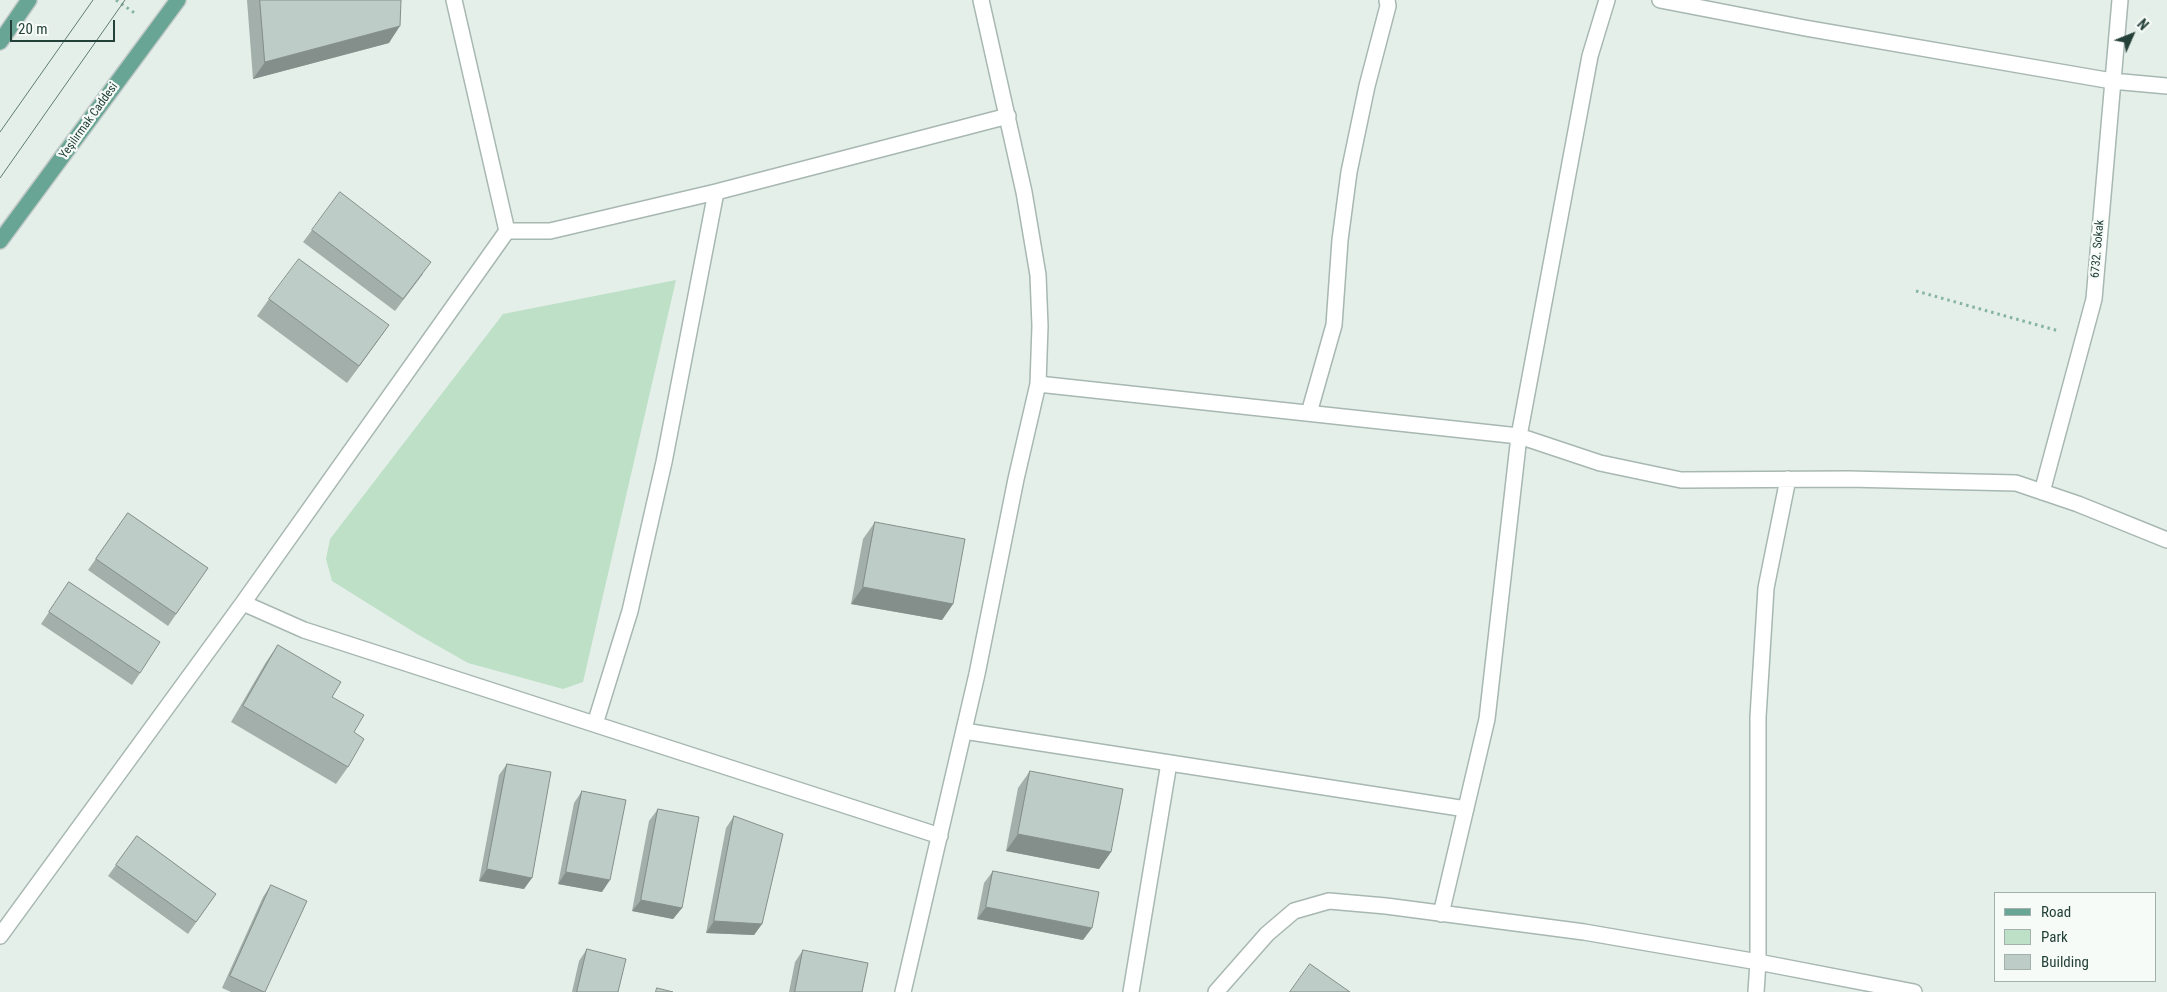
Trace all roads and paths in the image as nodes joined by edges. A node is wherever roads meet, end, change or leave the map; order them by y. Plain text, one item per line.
1 (178, 0) edge
2 (454, 0) edge
3 (981, 0) edge
4 (1387, 0) edge
5 (1607, 0) edge
6 (1660, 0) edge
7 (2120, 0) edge
8 (26, 1) edge
9 (0, 42) edge
10 (2112, 81) junction
11 (2167, 86) edge
12 (1008, 116) junction
13 (716, 192) junction
14 (507, 231) junction
15 (0, 241) edge
16 (1916, 291) dead end
17 (2084, 338) junction
18 (1038, 384) junction
19 (1309, 413) junction
20 (1520, 436) junction
21 (1788, 479) junction
22 (2042, 492) junction
23 (2167, 540) edge
24 (244, 603) junction
25 (595, 724) junction
26 (964, 731) junction
27 (1169, 763) junction
28 (1466, 809) junction
29 (940, 836) junction
30 (1441, 914) junction
31 (0, 936) edge
32 (1758, 962) junction
33 (903, 992) edge
34 (1131, 992) edge
35 (1216, 992) edge
36 (1756, 992) edge
37 (1914, 992) edge

1 - 15 main road, Yeşilırmak Caddesi
2 - 14 street
3 - 12 street
4 - 19 street
5 - 20 street
6 - 10 street
7 - 10 street, 6732. Sokak
8 - 9 main road
10 - 11 street
10 - 17 street, 6732. Sokak
12 - 13 street
12 - 18 street
13 - 14 street
13 - 25 street
14 - 24 street
16 - 17 path
17 - 22 street, 6732. Sokak
18 - 19 street
18 - 26 street
19 - 20 street
20 - 21 street
20 - 28 street
21 - 22 street
21 - 32 street
22 - 23 street
24 - 25 street
24 - 31 street
25 - 29 street
26 - 27 street
26 - 29 street
27 - 28 street
27 - 34 street
28 - 30 street
29 - 33 street
30 - 32 street
30 - 35 street
32 - 36 street
32 - 37 street

